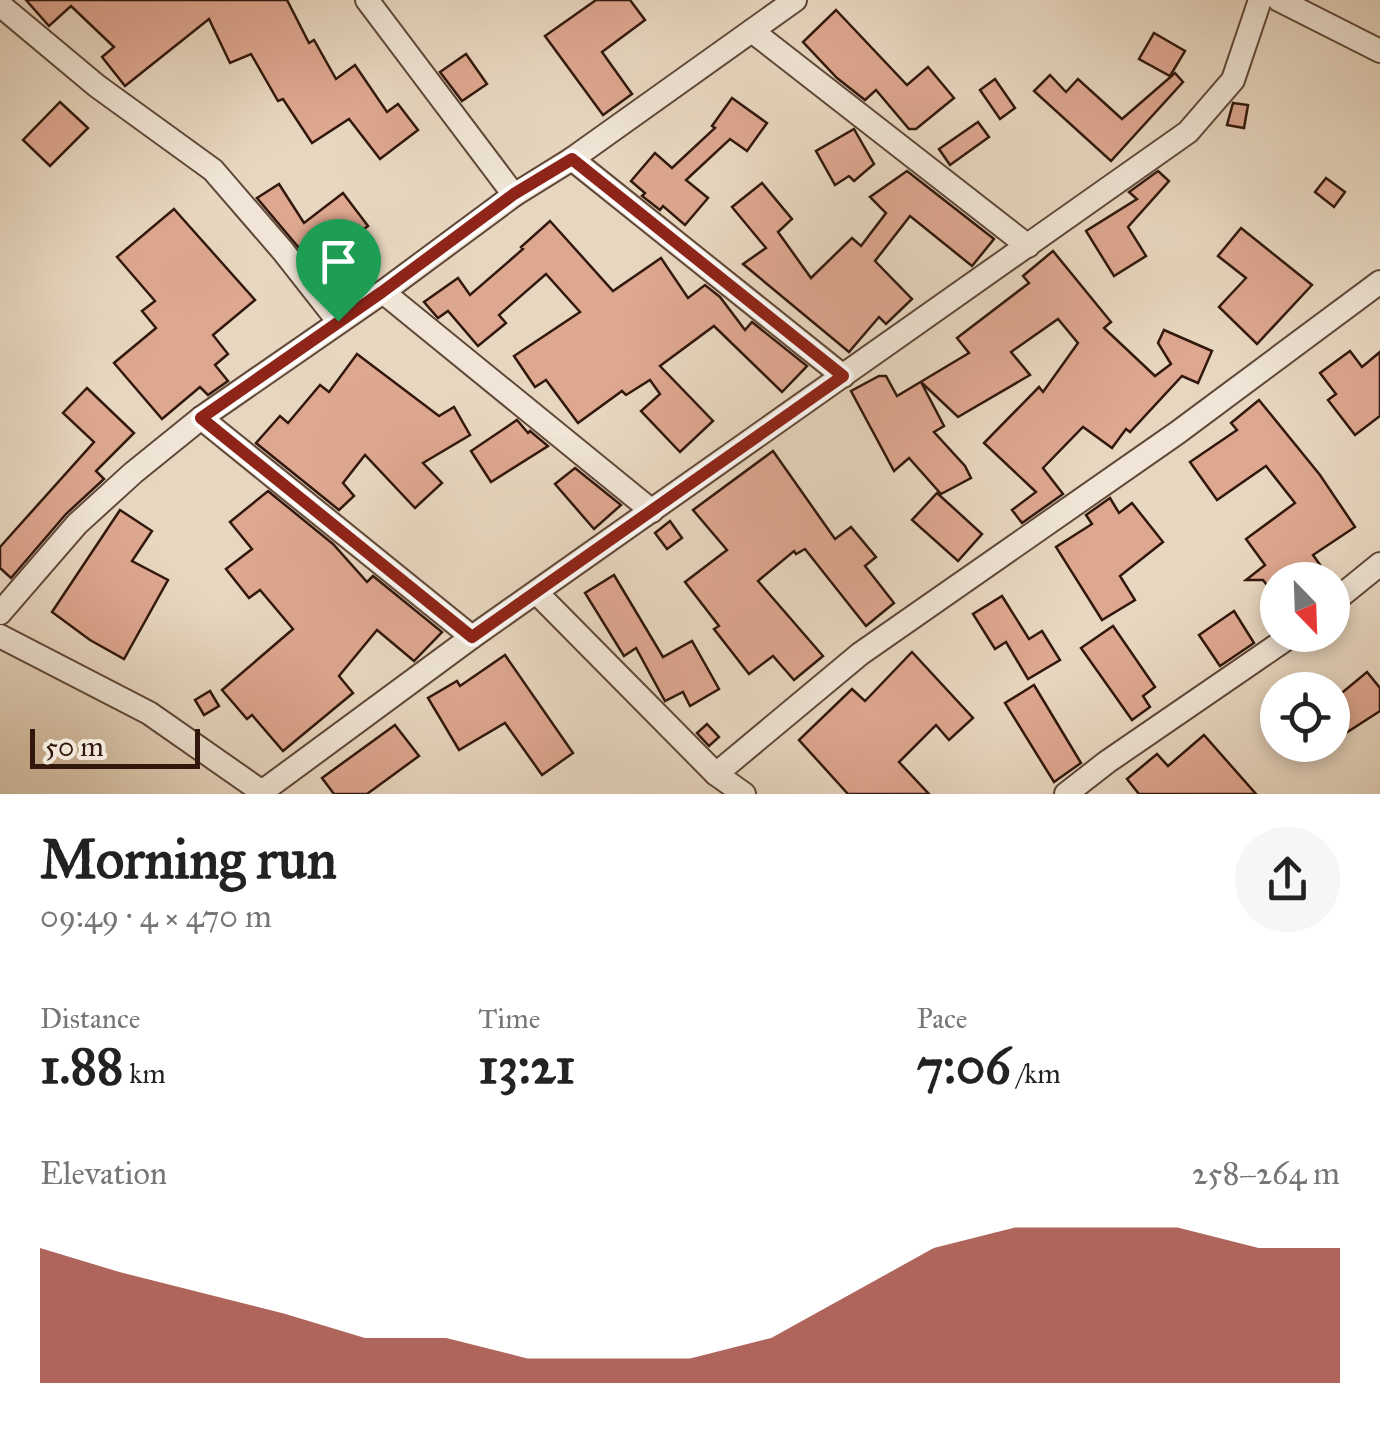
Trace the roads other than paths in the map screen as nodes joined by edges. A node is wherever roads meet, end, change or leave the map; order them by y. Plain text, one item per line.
1 (795, 0) edge
2 (1260, 0) edge
3 (1278, 0) edge
4 (374, 2) edge
5 (0, 5) edge
6 (752, 32) junction
7 (1380, 51) edge
8 (572, 159) junction
9 (514, 194) junction
10 (1028, 246) junction
11 (1380, 282) edge
12 (382, 292) junction
13 (338, 321) junction
14 (843, 376) junction
15 (201, 418) junction
16 (652, 511) junction
17 (1380, 564) edge
18 (1350, 588) edge
19 (537, 593) junction
20 (0, 613) edge
21 (0, 636) edge
22 (472, 637) junction
23 (1267, 652) edge
24 (716, 774) junction
25 (262, 793) edge
26 (744, 794) edge
27 (1066, 794) edge

1 - 6 street
2 - 10 street
3 - 7 street
4 - 9 street
5 - 13 street
6 - 8 street
6 - 10 street
8 - 9 street
8 - 14 street
9 - 12 street
10 - 14 street
11 - 24 street
12 - 13 street
12 - 16 street
13 - 15 street
14 - 16 street
15 - 20 street
15 - 22 street
16 - 19 street
17 - 18 street
19 - 22 street
19 - 24 street
21 - 25 street
22 - 25 street
23 - 27 street
24 - 26 street

